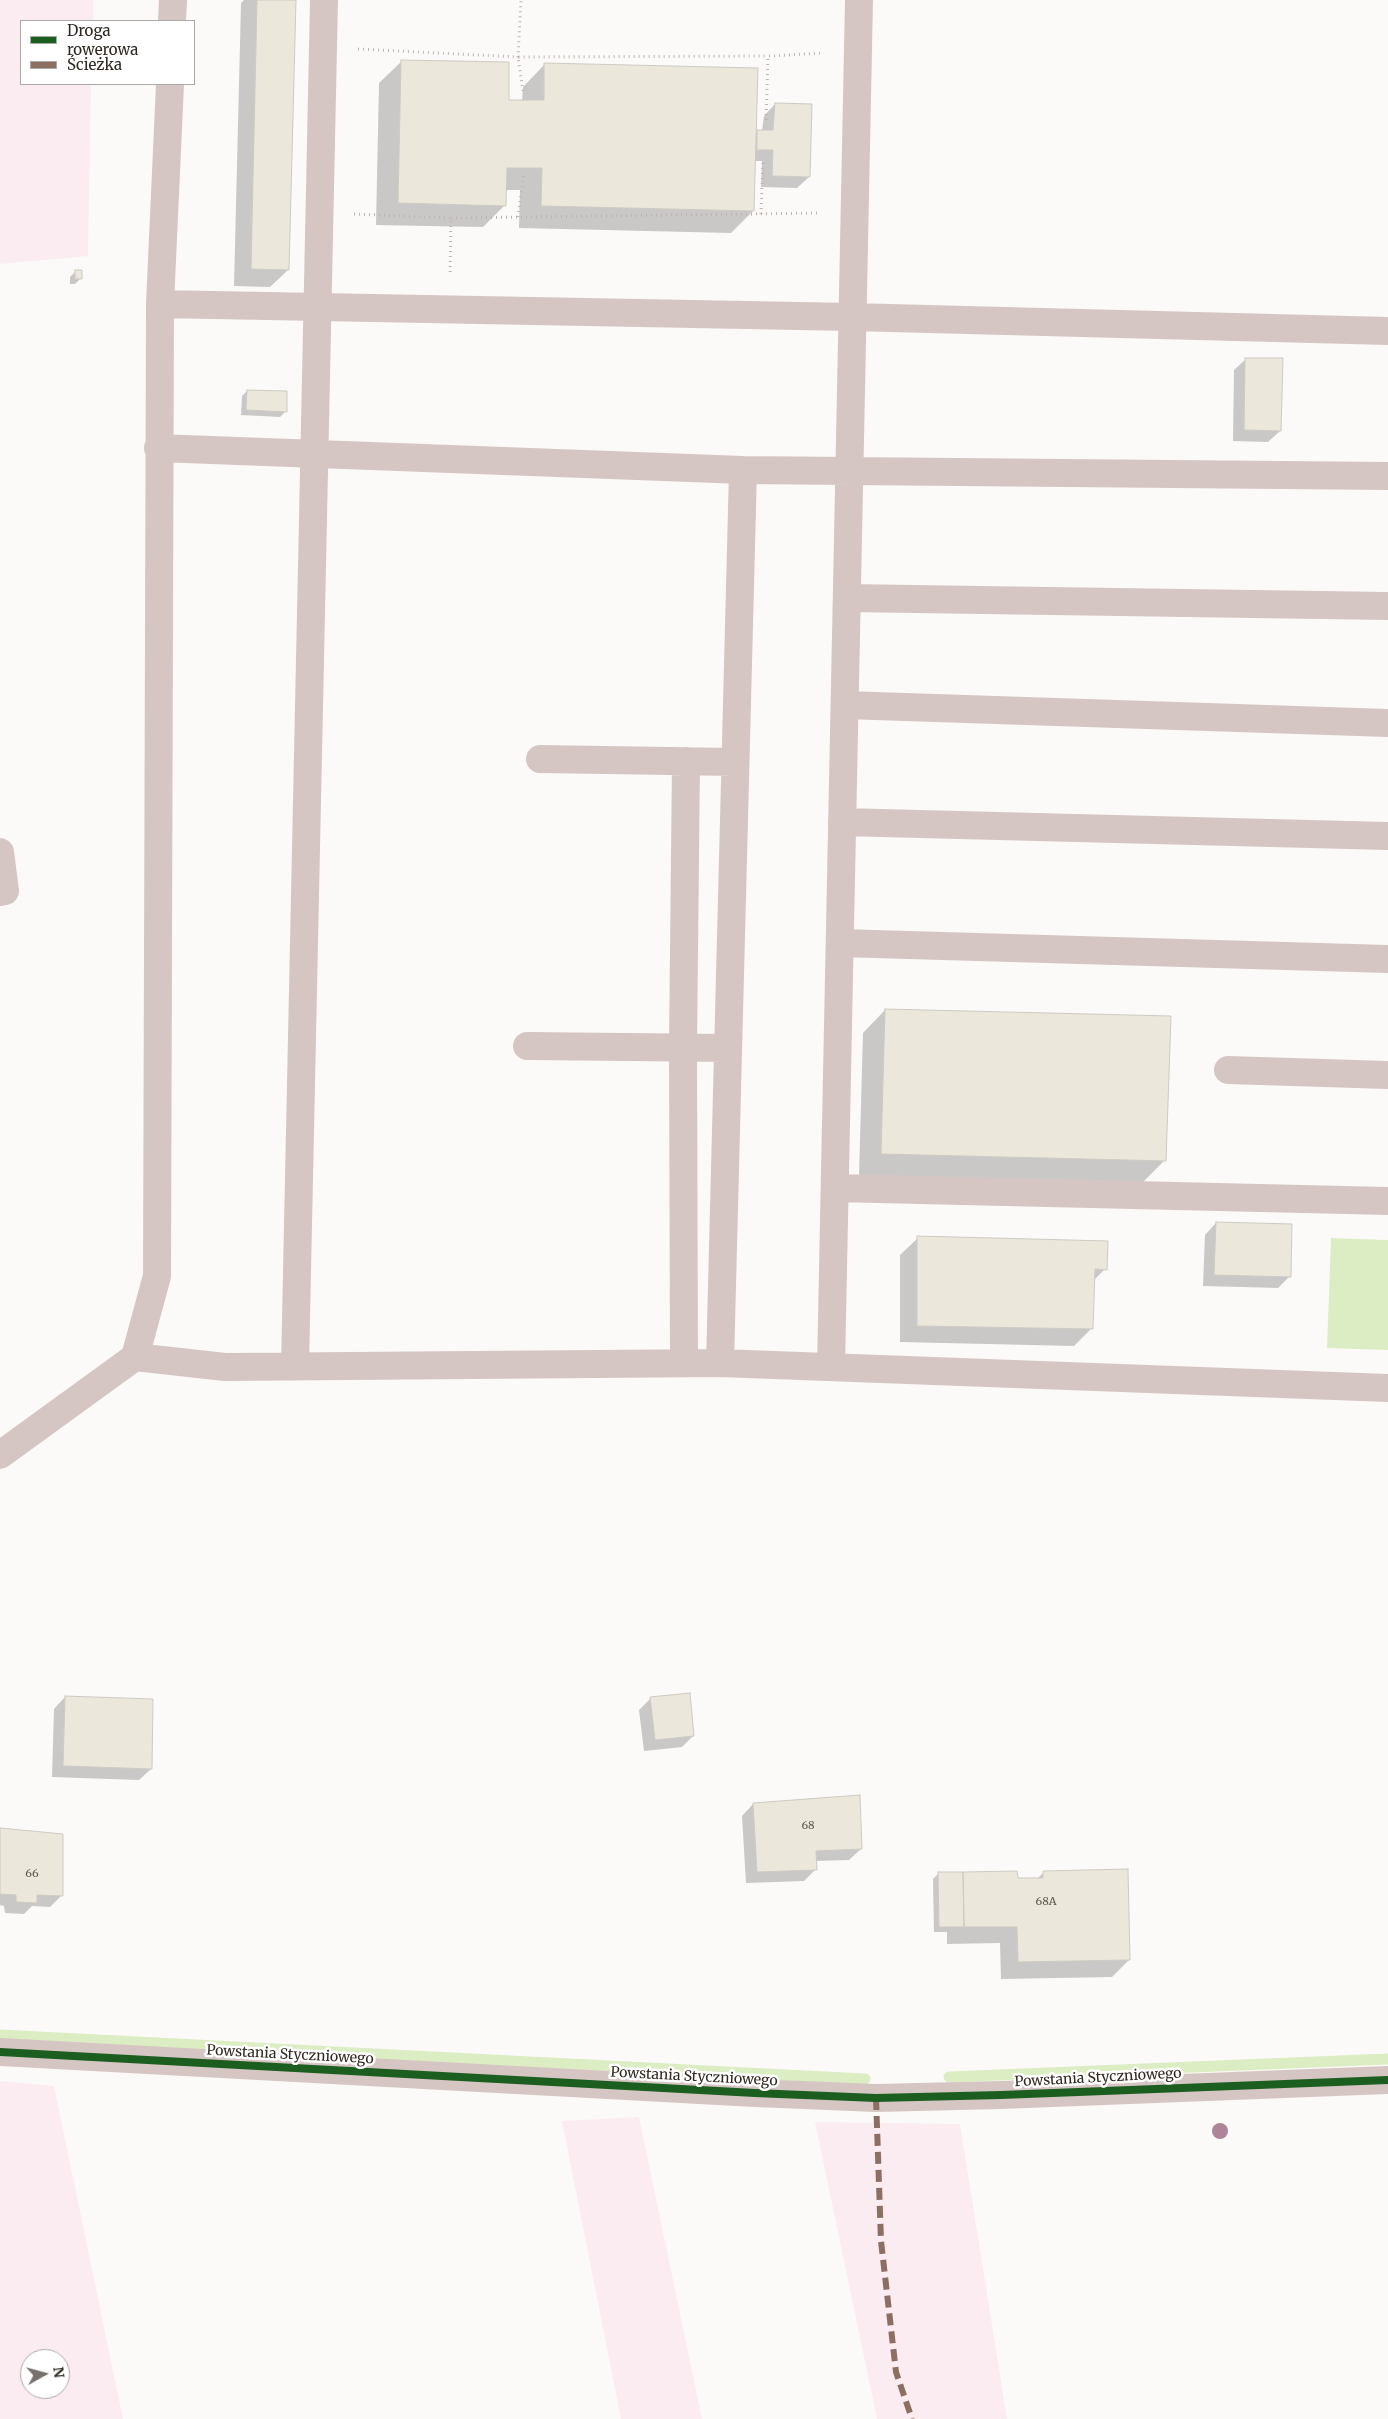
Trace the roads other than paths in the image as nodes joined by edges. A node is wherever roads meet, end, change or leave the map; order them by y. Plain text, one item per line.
1 (173, 0) edge
2 (324, 0) edge
3 (859, 0) edge
4 (172, 20) edge
5 (170, 85) edge
6 (160, 304) junction
7 (317, 309) junction
8 (852, 317) junction
9 (1388, 331) edge
10 (158, 448) junction
11 (314, 453) junction
12 (743, 470) junction
13 (849, 472) junction
14 (1388, 476) edge
15 (847, 598) junction
16 (1388, 606) edge
17 (845, 705) junction
18 (1388, 723) edge
19 (540, 759) dead end
20 (686, 762) junction
21 (735, 762) junction
22 (842, 822) junction
23 (1388, 836) edge
24 (0, 852) edge
25 (0, 892) edge
26 (840, 943) junction
27 (1388, 959) edge
28 (527, 1046) dead end
29 (683, 1048) junction
30 (728, 1048) junction
31 (1228, 1070) dead end
32 (1388, 1076) edge
33 (835, 1188) junction
34 (1388, 1201) edge
35 (135, 1357) junction
36 (720, 1363) junction
37 (684, 1364) junction
38 (294, 1366) junction
39 (831, 1367) junction
40 (1388, 1388) edge
41 (0, 1455) edge
42 (0, 2052) edge
43 (1388, 2080) edge

1 - 4 street
2 - 7 street
3 - 8 street
5 - 6 street
6 - 7 street
6 - 10 street
7 - 8 street
7 - 11 street
8 - 9 street
8 - 13 street
10 - 11 street
10 - 35 street
11 - 12 street
11 - 38 street
12 - 13 street
12 - 21 street
13 - 14 street
13 - 15 street
15 - 16 street
15 - 17 street
17 - 18 street
17 - 22 street
19 - 20 street
20 - 21 street
20 - 29 street
21 - 30 street
22 - 23 street
22 - 26 street
24 - 25 street
26 - 27 street
26 - 33 street
28 - 29 street
29 - 30 street
29 - 37 street
30 - 36 street
31 - 32 street
33 - 34 street
33 - 39 street
35 - 38 street
35 - 41 street
36 - 37 street
36 - 39 street
37 - 38 street
39 - 40 street
42 - 43 street, Powstania Styczniowego

